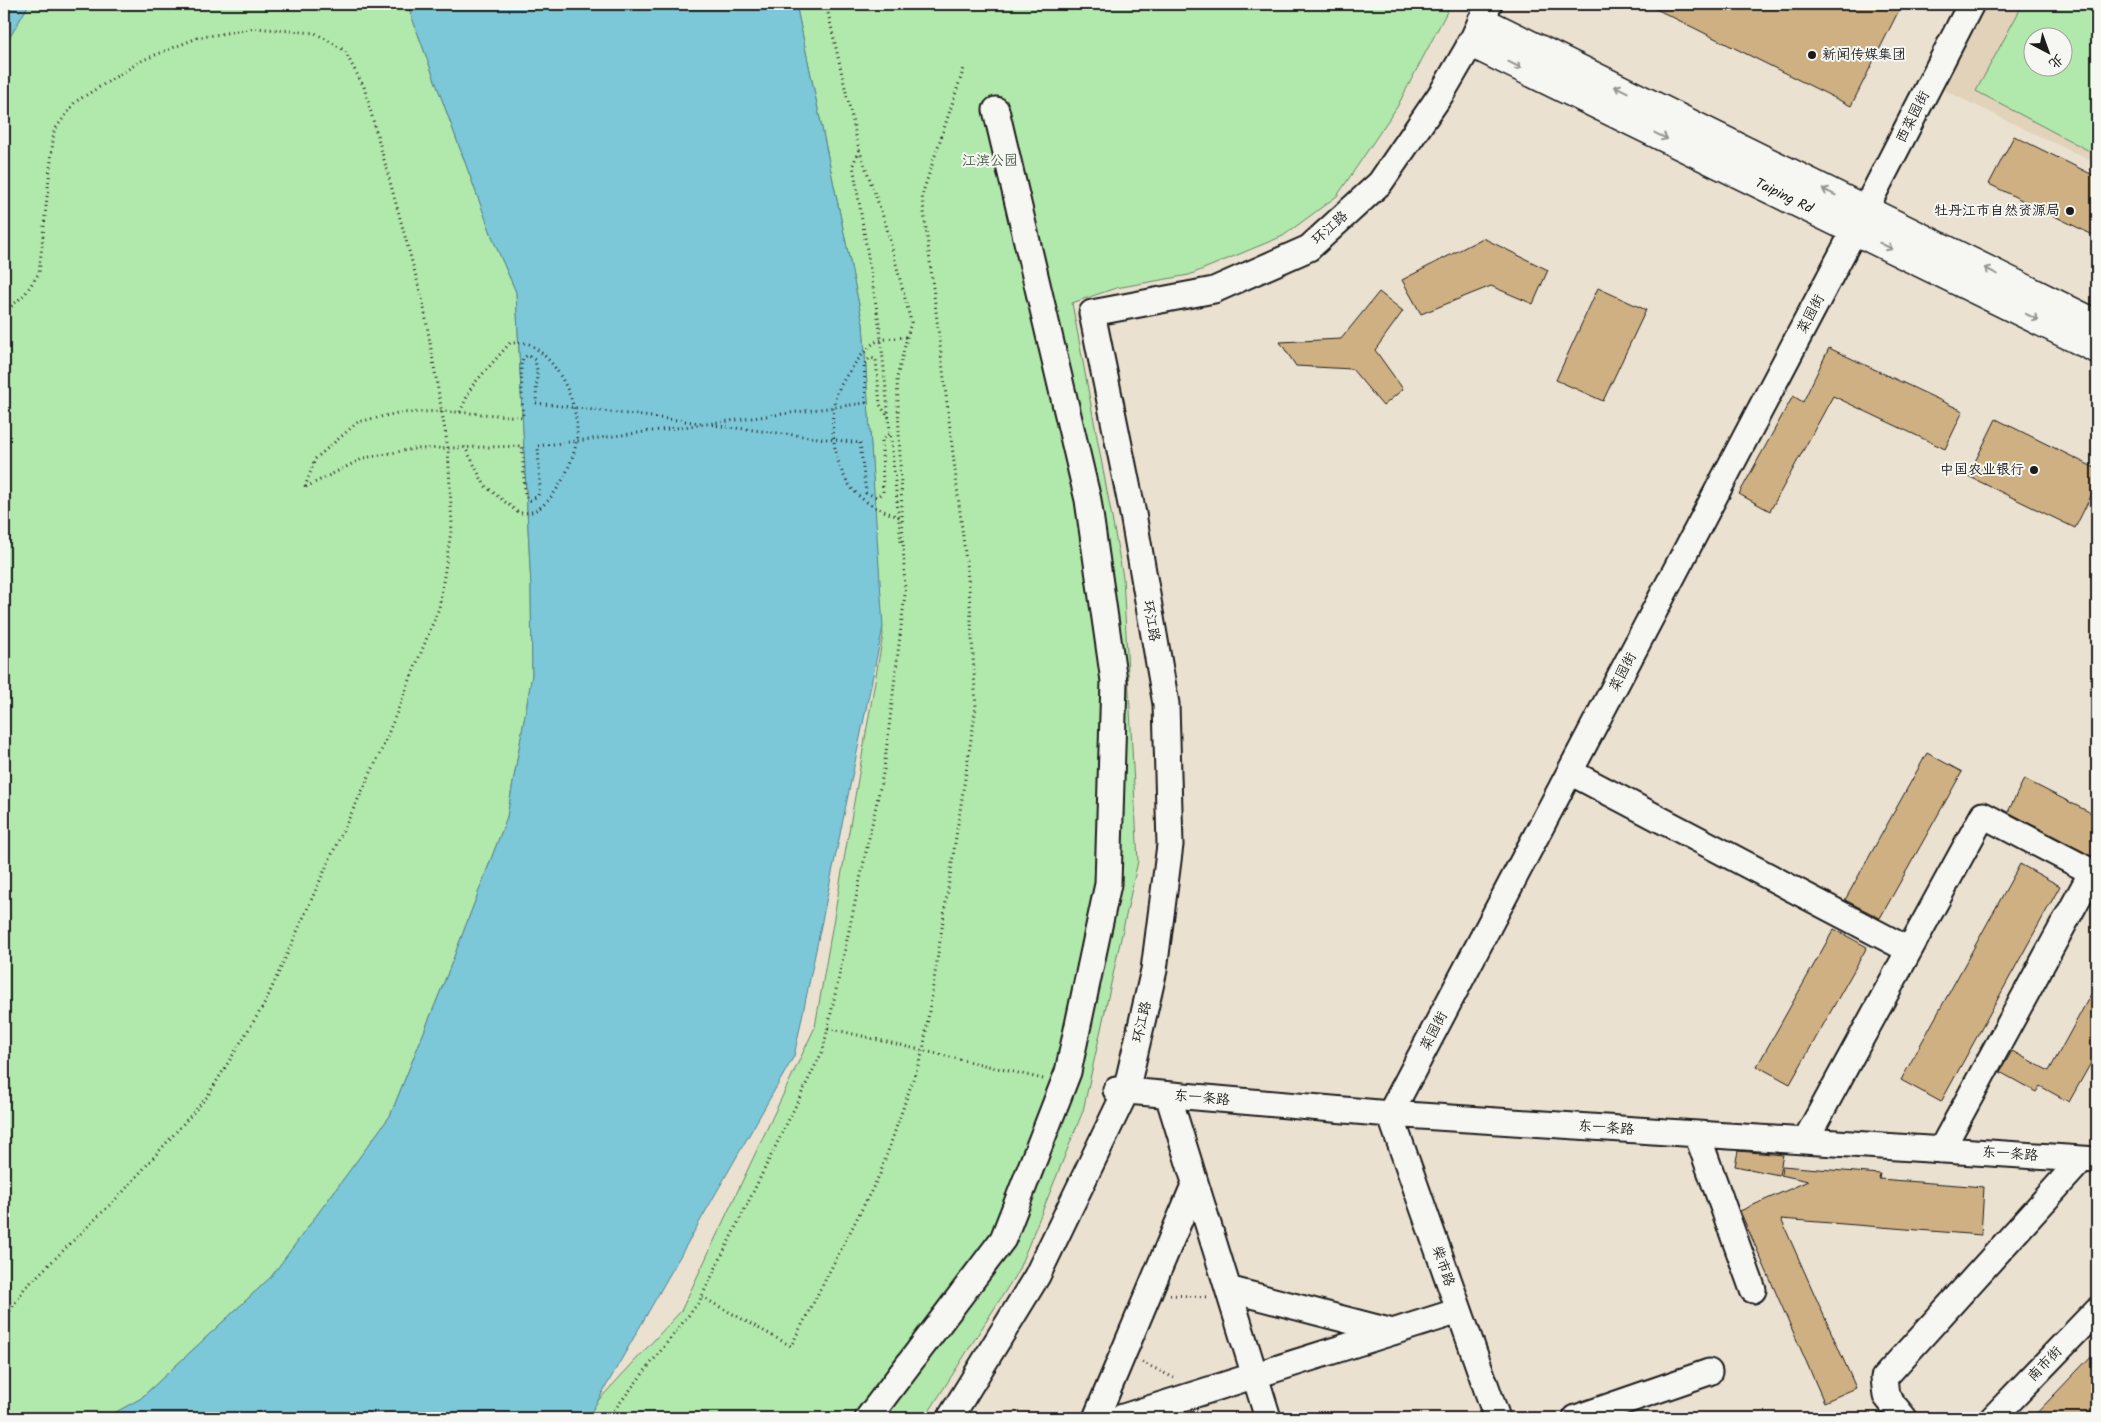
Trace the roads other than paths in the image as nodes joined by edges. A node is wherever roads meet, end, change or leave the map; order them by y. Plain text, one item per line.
1 (1971, 4) edge
2 (1481, 23) edge
3 (996, 110) dead end
4 (1860, 220) junction
5 (2097, 324) edge
6 (2097, 349) edge
7 (1570, 772) junction
8 (1909, 950) junction
9 (1121, 1091) junction
10 (1168, 1095) junction
11 (1390, 1114) junction
12 (1697, 1134) junction
13 (1805, 1141) junction
14 (1941, 1150) junction
15 (2089, 1159) edge
16 (1195, 1182) junction
17 (1753, 1290) dead end
18 (1230, 1294) junction
19 (2097, 1310) edge
20 (1459, 1311) junction
21 (1393, 1332) junction
22 (1709, 1372) dead end
23 (1255, 1375) junction
24 (868, 1418) edge
25 (950, 1418) edge
26 (1096, 1418) edge
27 (1120, 1418) edge
28 (1268, 1418) edge
29 (1496, 1418) edge
30 (1576, 1418) edge
31 (1904, 1418) edge
32 (1993, 1418) edge

1 - 4 street, 西菜园街
2 - 4 main road, Taiping Rd
2 - 9 street, 环江路
3 - 24 street
5 -> 4 main road, Taiping Rd
4 -> 6 main road, Taiping Rd
4 - 7 street, 菜园街
7 - 8 street
7 - 11 street, 菜园街
8 - 13 street
8 - 14 street
9 - 10 street, 东一条路
9 - 25 street, 环江路
10 - 11 street, 东一条路
10 - 16 street
11 - 12 street, 东一条路
11 - 20 street, 柴市路
12 - 13 street, 东一条路
12 - 17 street
13 - 14 street, 东一条路
14 - 15 street, 东一条路
15 - 31 street
16 - 18 street
16 - 26 street
18 - 21 street
18 - 23 street
19 - 32 street, 南市街
20 - 21 street
20 - 29 street, 柴市路
21 - 23 street
22 - 30 street
23 - 27 street
23 - 28 street

